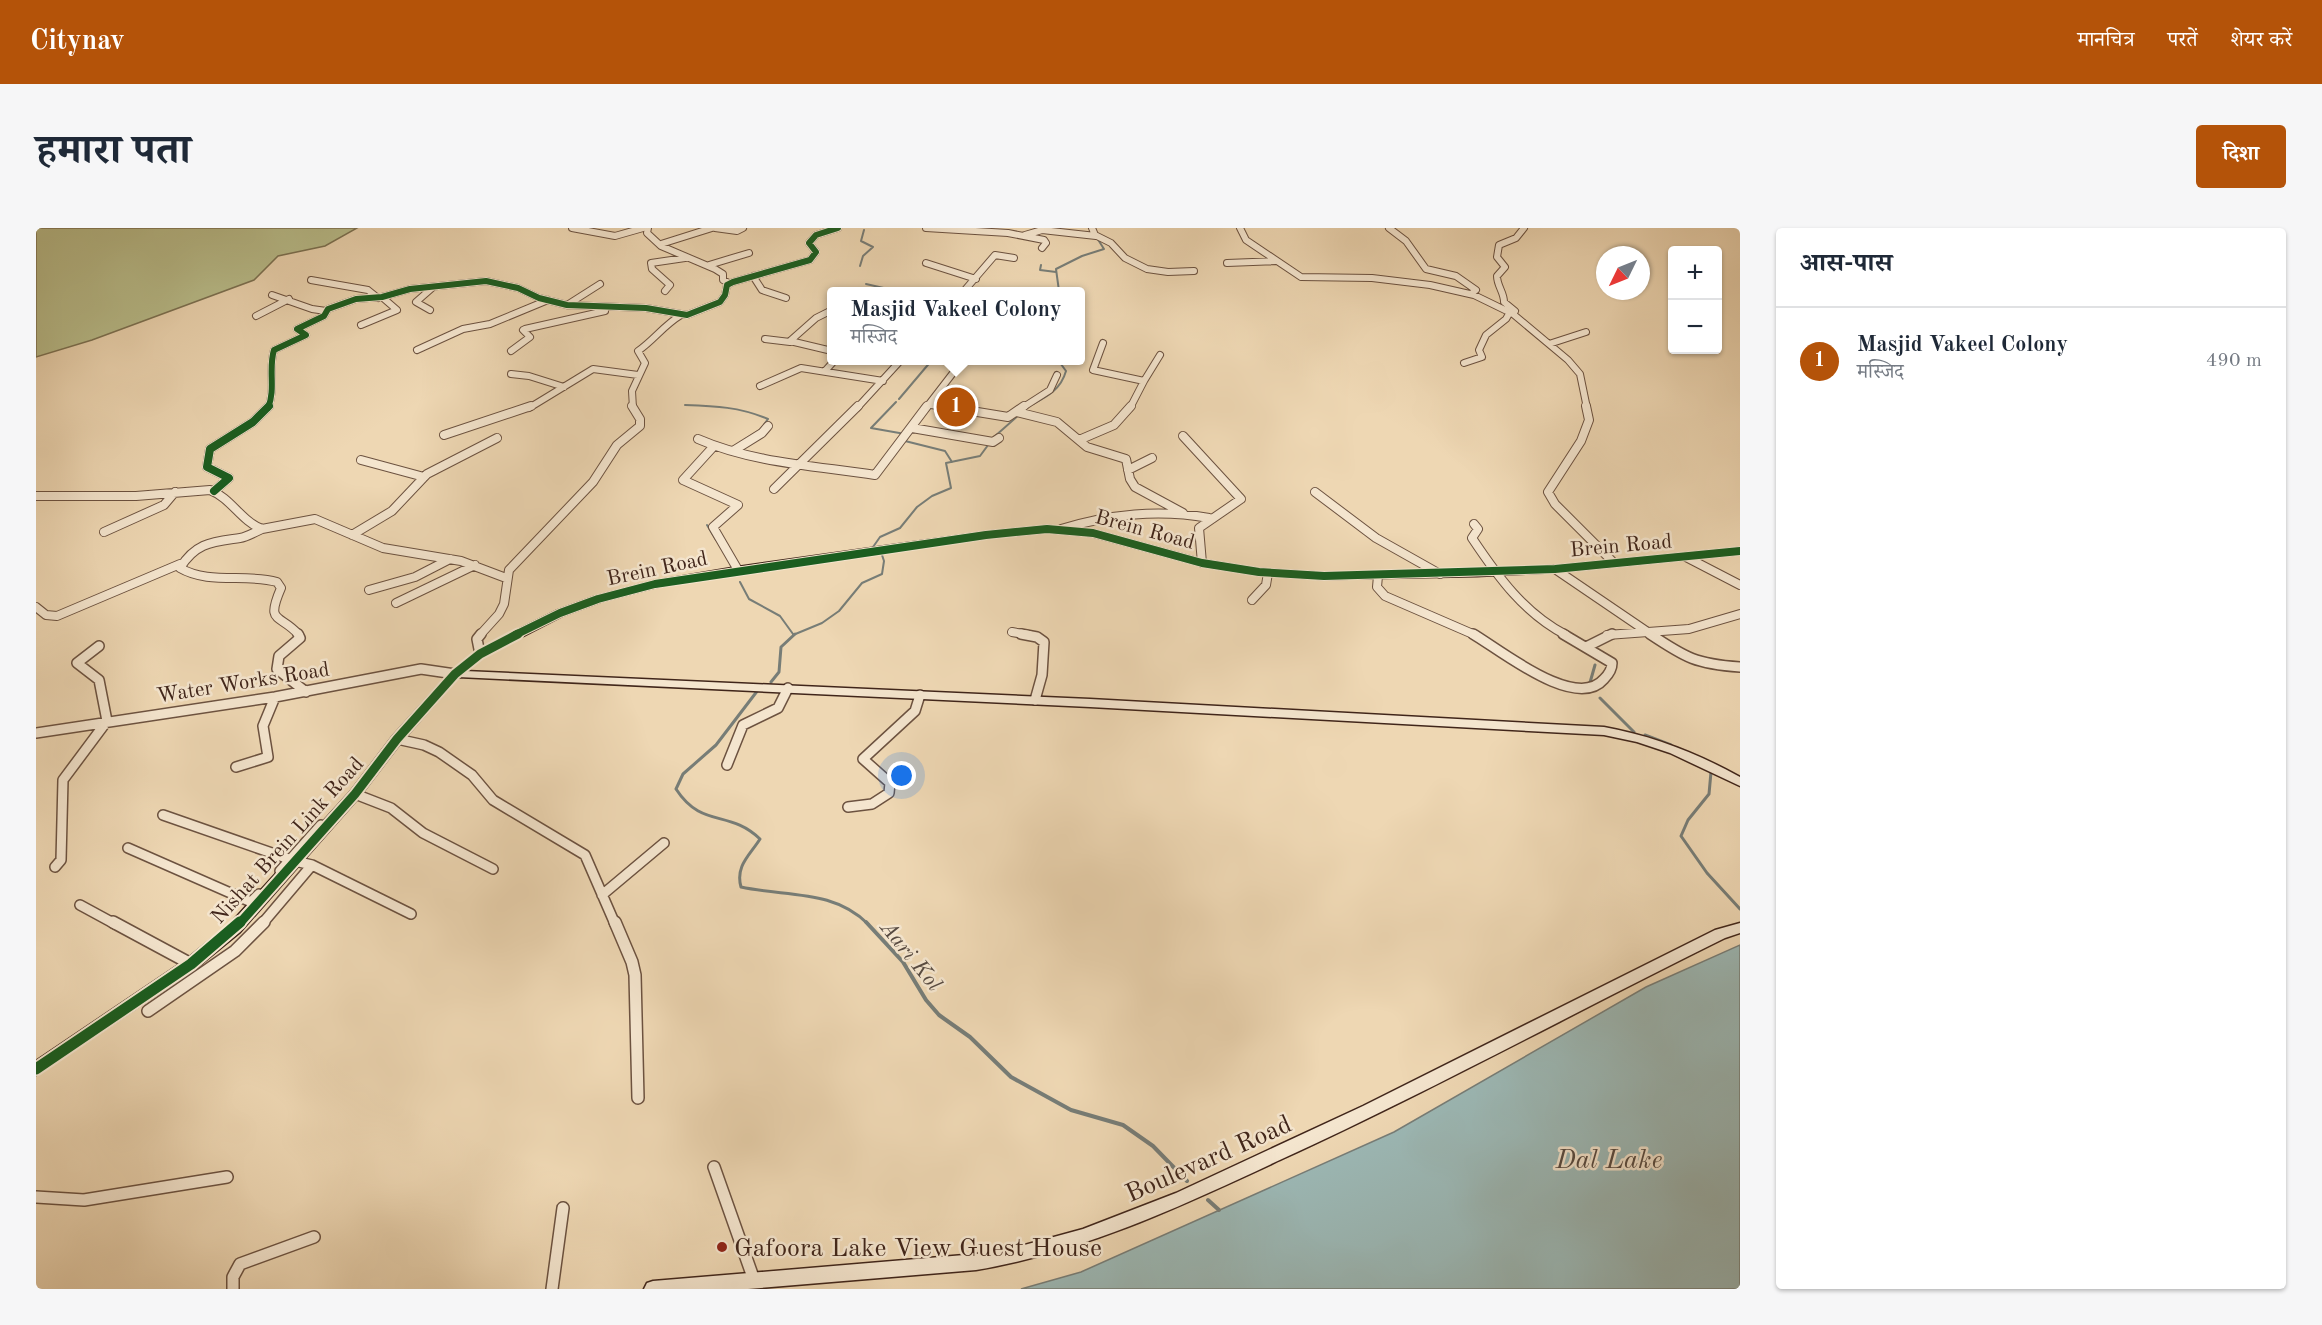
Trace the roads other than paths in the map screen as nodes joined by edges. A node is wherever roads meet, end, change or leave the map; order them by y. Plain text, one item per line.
1 (572, 228) edge
2 (643, 228) edge
3 (648, 228) edge
4 (713, 228) edge
5 (743, 228) edge
6 (838, 228) edge
7 (926, 228) edge
8 (1092, 228) edge
9 (1240, 228) edge
10 (1389, 228) edge
11 (1524, 228) edge
12 (1025, 236) junction
13 (1096, 236) junction
14 (662, 244) junction
15 (1042, 248) dead end
16 (749, 253) dead end
17 (687, 258) junction
18 (1014, 258) dead end
19 (1276, 261) junction
20 (926, 263) dead end
21 (1227, 263) dead end
22 (709, 266) junction
23 (1194, 271) dead end
24 (753, 276) junction
25 (976, 279) junction
26 (311, 280) dead end
27 (729, 283) junction
28 (600, 284) dead end
29 (968, 287) edge
30 (432, 288) junction
31 (665, 291) dead end
32 (272, 294) dead end
33 (1470, 294) junction
34 (380, 297) junction
35 (786, 297) dead end
36 (289, 299) junction
37 (548, 300) junction
38 (567, 305) junction
39 (616, 308) junction
40 (430, 310) dead end
41 (326, 311) junction
42 (827, 312) edge
43 (1510, 312) junction
44 (681, 315) junction
45 (256, 316) dead end
46 (1518, 318) junction
47 (361, 325) dead end
48 (1586, 332) dead end
49 (765, 339) dead end
50 (790, 342) junction
51 (1103, 343) dead end
52 (1549, 345) junction
53 (417, 350) dead end
54 (827, 350) edge
55 (511, 351) dead end
56 (1160, 355) dead end
57 (1464, 363) dead end
58 (830, 365) edge
59 (897, 365) edge
60 (959, 365) edge
61 (825, 371) junction
62 (511, 374) dead end
63 (638, 375) junction
64 (1057, 375) dead end
65 (883, 381) junction
66 (1144, 381) junction
67 (760, 386) dead end
68 (564, 387) junction
69 (931, 405) junction
70 (1017, 412) junction
71 (768, 426) dead end
72 (912, 428) junction
73 (444, 435) dead end
74 (1183, 436) dead end
75 (497, 438) dead end
76 (698, 439) dead end
77 (996, 440) dead end
78 (1079, 440) junction
79 (714, 446) junction
80 (732, 451) junction
81 (1152, 458) dead end
82 (362, 460) dead end
83 (798, 464) junction
84 (1128, 470) junction
85 (424, 477) junction
86 (774, 489) dead end
87 (214, 491) junction
88 (175, 492) junction
89 (1315, 492) dead end
90 (36, 496) edge
91 (1183, 513) junction
92 (1209, 518) junction
93 (1474, 524) dead end
94 (262, 529) junction
95 (1061, 529) junction
96 (104, 532) dead end
97 (352, 535) junction
98 (1740, 551) edge
99 (1686, 557) junction
100 (450, 559) junction
101 (1614, 562) junction
102 (1202, 563) junction
103 (180, 564) junction
104 (475, 565) junction
105 (1555, 569) junction
106 (738, 570) junction
107 (1494, 572) junction
108 (1268, 573) junction
109 (1440, 574) junction
110 (1378, 576) junction
111 (506, 578) junction
112 (1740, 585) edge
113 (369, 590) dead end
114 (1252, 600) dead end
115 (396, 603) dead end
116 (36, 607) edge
117 (1740, 614) edge
118 (1647, 631) junction
119 (1012, 632) dead end
120 (99, 646) dead end
121 (1586, 647) junction
122 (480, 654) junction
123 (1740, 667) edge
124 (455, 674) junction
125 (788, 688) junction
126 (306, 692) junction
127 (920, 695) junction
128 (275, 697) junction
129 (1035, 700) junction
130 (106, 721) junction
131 (36, 732) edge
132 (398, 739) junction
133 (727, 765) dead end
134 (236, 767) dead end
135 (1740, 782) edge
136 (356, 794) junction
137 (848, 807) dead end
138 (163, 815) dead end
139 (664, 843) dead end
140 (128, 848) dead end
141 (292, 860) junction
142 (312, 866) junction
143 (55, 867) dead end
144 (493, 869) dead end
145 (602, 895) junction
146 (80, 905) dead end
147 (411, 914) dead end
148 (1740, 928) edge
149 (191, 964) junction
150 (148, 1011) dead end
151 (36, 1069) edge
152 (638, 1098) dead end
153 (714, 1167) dead end
154 (226, 1177) dead end
155 (36, 1197) edge
156 (563, 1208) dead end
157 (314, 1237) dead end
158 (754, 1280) junction
159 (233, 1289) edge
160 (552, 1289) edge
161 (653, 1289) edge

1 - 2 street
3 - 14 street
4 - 5 street
4 - 14 street
6 - 24 street
7 - 12 street
8 - 13 street
9 - 19 street
10 - 33 street
11 - 46 street
12 - 13 street
12 - 15 street
13 - 23 street
14 - 17 street
16 - 22 street
17 - 22 street
17 - 31 street
18 - 25 street
19 - 21 street
19 - 33 street
20 - 25 street
22 - 27 street
24 - 27 street
24 - 35 street
25 - 29 street
26 - 34 street
27 - 44 street
28 - 38 street
30 - 34 street
30 - 37 street
30 - 40 street
32 - 36 street
33 - 43 street
34 - 41 street
34 - 47 street
36 - 41 street
36 - 45 street
37 - 38 street
37 - 53 street
38 - 39 street
39 - 44 street
39 - 55 street
41 - 87 street
42 - 50 street
43 - 46 street
43 - 57 street
44 - 63 street
46 - 52 street
48 - 52 street
49 - 50 street
50 - 54 street
51 - 66 street
52 - 101 street
56 - 66 street
58 - 61 street
59 - 65 street
60 - 69 street
61 - 65 street
61 - 67 street
62 - 68 street
63 - 68 street
63 - 111 street
64 - 70 street
65 - 83 street
66 - 78 street
68 - 73 street
69 - 70 street
69 - 72 street
70 - 78 street
71 - 80 street
72 - 77 street
72 - 83 street
74 - 92 street
75 - 85 street
76 - 79 street
78 - 84 street
79 - 80 street
79 - 106 street
80 - 83 street
81 - 84 street
82 - 85 street
83 - 86 street
84 - 91 street
85 - 97 street
87 - 88 street
87 - 94 street
88 - 90 street
88 - 96 street
89 - 109 street
91 - 92 street
91 - 95 street
92 - 102 street
93 - 107 street
94 - 97 street
94 - 103 street
95 - 102 street, Brein Road
95 - 106 street, Brein Road
97 - 100 street
98 - 99 street, Brein Road
99 - 101 street, Brein Road
99 - 112 street
100 - 104 street
100 - 113 street
101 - 105 street, Brein Road
102 - 108 street, Brein Road
103 - 116 street
103 - 126 street
104 - 111 street
104 - 115 street
105 - 107 street, Brein Road
105 - 118 street
106 - 122 street, Brein Road
107 - 109 street, Brein Road
107 - 121 street
108 - 110 street, Brein Road
108 - 114 street
109 - 110 street, Brein Road
110 - 121 street
111 - 122 street
117 - 118 street
118 - 121 street
118 - 123 street
119 - 129 street
120 - 130 street
122 - 124 street, Brein Road
124 - 125 street
124 - 126 street, Water Works Road
124 - 132 street, Nishat Brein Link Road
125 - 127 street
125 - 133 street
126 - 128 street, Water Works Road
127 - 129 street
127 - 137 street
128 - 130 street, Water Works Road
128 - 134 street
129 - 135 street
130 - 131 street, Water Works Road
130 - 143 street
132 - 136 street, Nishat Brein Link Road
132 - 145 street
136 - 141 street, Nishat Brein Link Road
136 - 144 street
138 - 141 street
139 - 145 street
140 - 141 street
141 - 142 street
141 - 149 street, Nishat Brein Link Road
142 - 147 street
142 - 150 street
145 - 152 street
146 - 149 street
148 - 158 street, Boulevard Road
149 - 151 street, Nishat Brein Link Road
153 - 158 street
154 - 155 street
156 - 160 street
157 - 159 street
158 - 161 street, Boulevard Road

